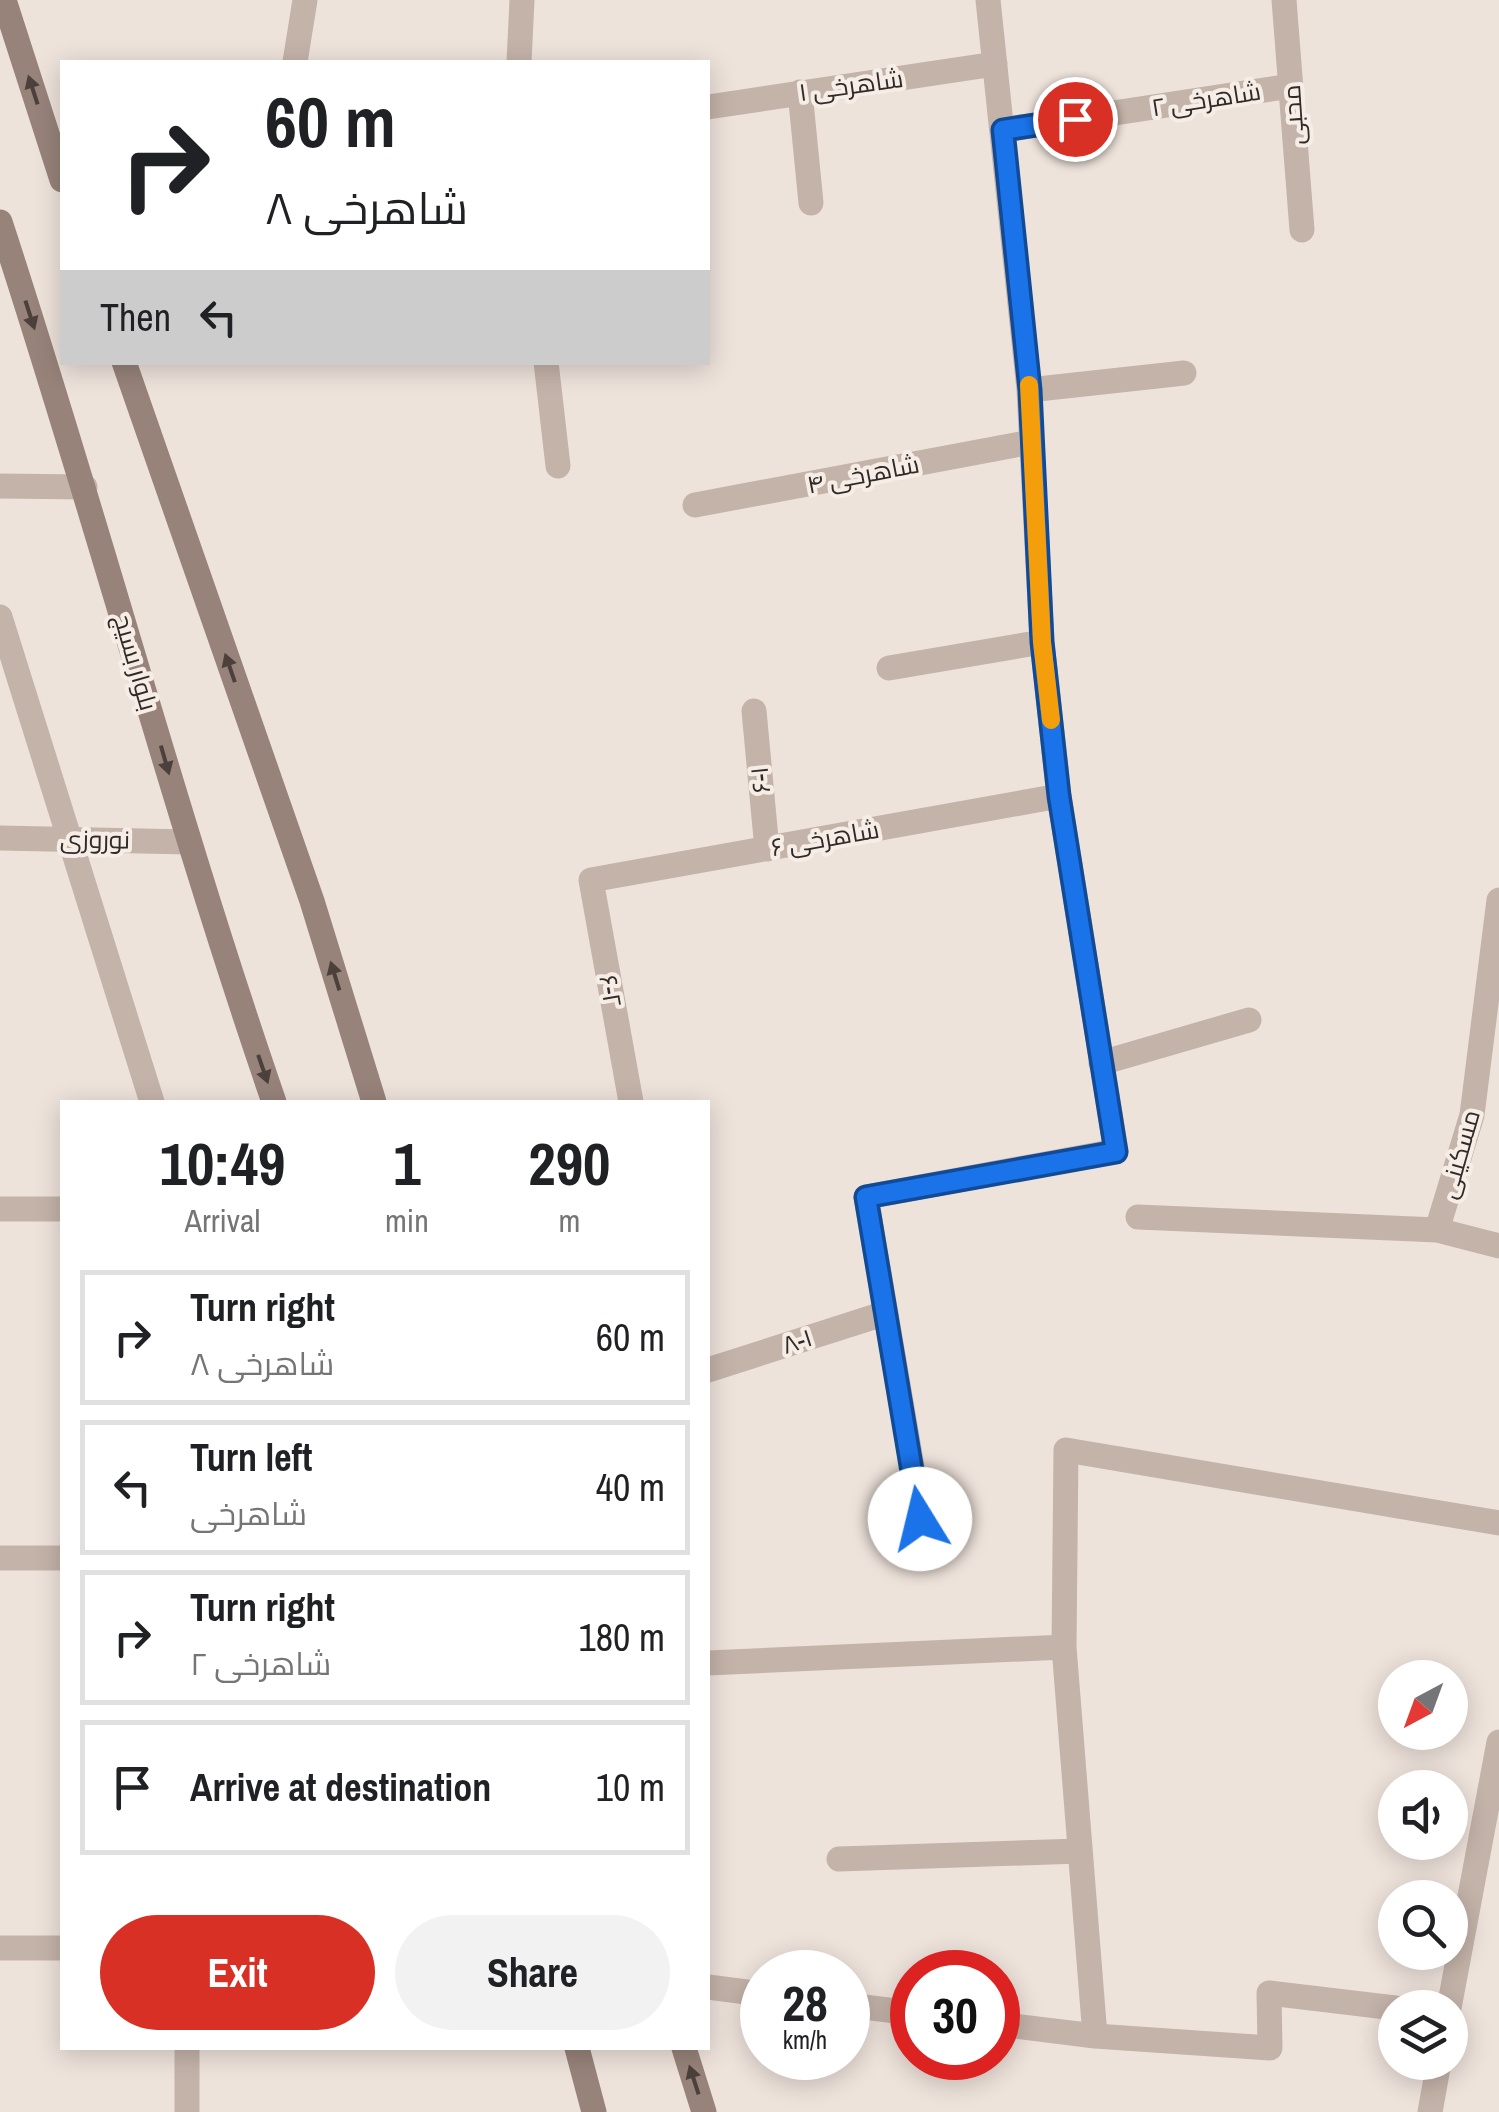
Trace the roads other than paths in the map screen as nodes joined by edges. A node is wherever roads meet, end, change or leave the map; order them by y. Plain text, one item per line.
1 (4, 0) edge
2 (305, 0) edge
3 (522, 0) edge
4 (988, 0) edge
5 (1284, 0) edge
6 (8, 40) edge
7 (295, 60) edge
8 (520, 60) edge
9 (995, 64) junction
10 (1291, 86) junction
11 (800, 92) junction
12 (710, 107) edge
13 (1003, 130) junction
14 (60, 175) edge
15 (811, 203) dead end
16 (0, 222) edge
17 (1302, 230) dead end
18 (125, 365) edge
19 (546, 365) edge
20 (1184, 373) dead end
21 (1030, 390) junction
22 (1031, 442) junction
23 (558, 466) dead end
24 (0, 486) edge
25 (85, 487) junction
26 (695, 505) dead end
27 (0, 617) edge
28 (1042, 642) junction
29 (889, 668) dead end
30 (754, 711) dead end
31 (1059, 796) junction
32 (0, 838) edge
33 (70, 838) junction
34 (189, 842) junction
35 (767, 849) junction
36 (591, 880) joint
37 (1499, 900) edge
38 (1249, 1020) dead end
39 (1101, 1063) junction
40 (151, 1100) edge
41 (273, 1100) edge
42 (373, 1100) edge
43 (631, 1100) edge
44 (1472, 1116) junction
45 (1499, 1122) edge
46 (0, 1209) edge
47 (60, 1209) edge
48 (1138, 1217) dead end
49 (1437, 1230) junction
50 (1499, 1246) edge
51 (886, 1313) junction
52 (710, 1369) edge
53 (920, 1519) dead end
54 (1499, 1523) edge
55 (0, 1558) edge
56 (60, 1558) edge
57 (1064, 1647) junction
58 (710, 1663) edge
59 (1497, 1752) edge
60 (1080, 1851) junction
61 (839, 1859) dead end
62 (0, 1948) edge
63 (60, 1948) edge
64 (710, 1987) edge
65 (1451, 1990) edge
66 (740, 1991) edge
67 (1378, 2006) edge
68 (1020, 2027) edge
69 (1095, 2036) junction
70 (187, 2050) edge
71 (578, 2050) edge
72 (685, 2050) edge
73 (1436, 2080) edge
74 (187, 2112) edge
75 (594, 2112) edge
76 (704, 2112) edge
77 (1430, 2112) edge

1 - 6 main road
2 - 7 street
3 - 8 street
4 - 9 street
5 - 10 street, محبی
14 -> 6 main road
9 - 11 street, شاهرخی ۱
9 - 13 street
10 - 13 street, شاهرخی ۲
10 - 17 street, محبی
11 - 12 street, شاهرخی ۱
11 - 15 street
13 - 21 street
16 -> 25 main road, بلوار بسیج
42 -> 18 main road
19 - 23 street
20 - 21 street
21 - 22 street
22 - 26 street, شاهرخی ۴
22 - 28 street
24 - 25 street
25 -> 34 main road, بلوار بسیج
27 - 33 street
28 - 29 street
28 - 31 street
30 - 35 street, ۶-۱
31 - 35 street, شاهرخی ۶
31 - 39 street
32 - 33 street, نوروزی
33 - 34 street, نوروزی
33 - 40 street
34 -> 41 main road, بلوار بسیج
35 - 36 street, شاهرخی ۶
36 - 43 street, ۶-۲
37 - 44 street, مسکینی
38 - 39 street
39 - 51 street
44 - 45 street
44 - 49 street, مسکینی
46 - 47 street
48 - 49 street
49 - 50 street
51 - 52 street, ۸-۱
51 - 53 street
54 - 57 street
55 - 56 street
57 - 58 street
57 - 60 street
59 - 65 street
60 - 61 street
60 - 69 street
62 - 63 street
64 - 66 street
67 - 69 street
68 - 69 street
70 - 74 street
71 - 75 main road
76 -> 72 main road
73 - 77 street

